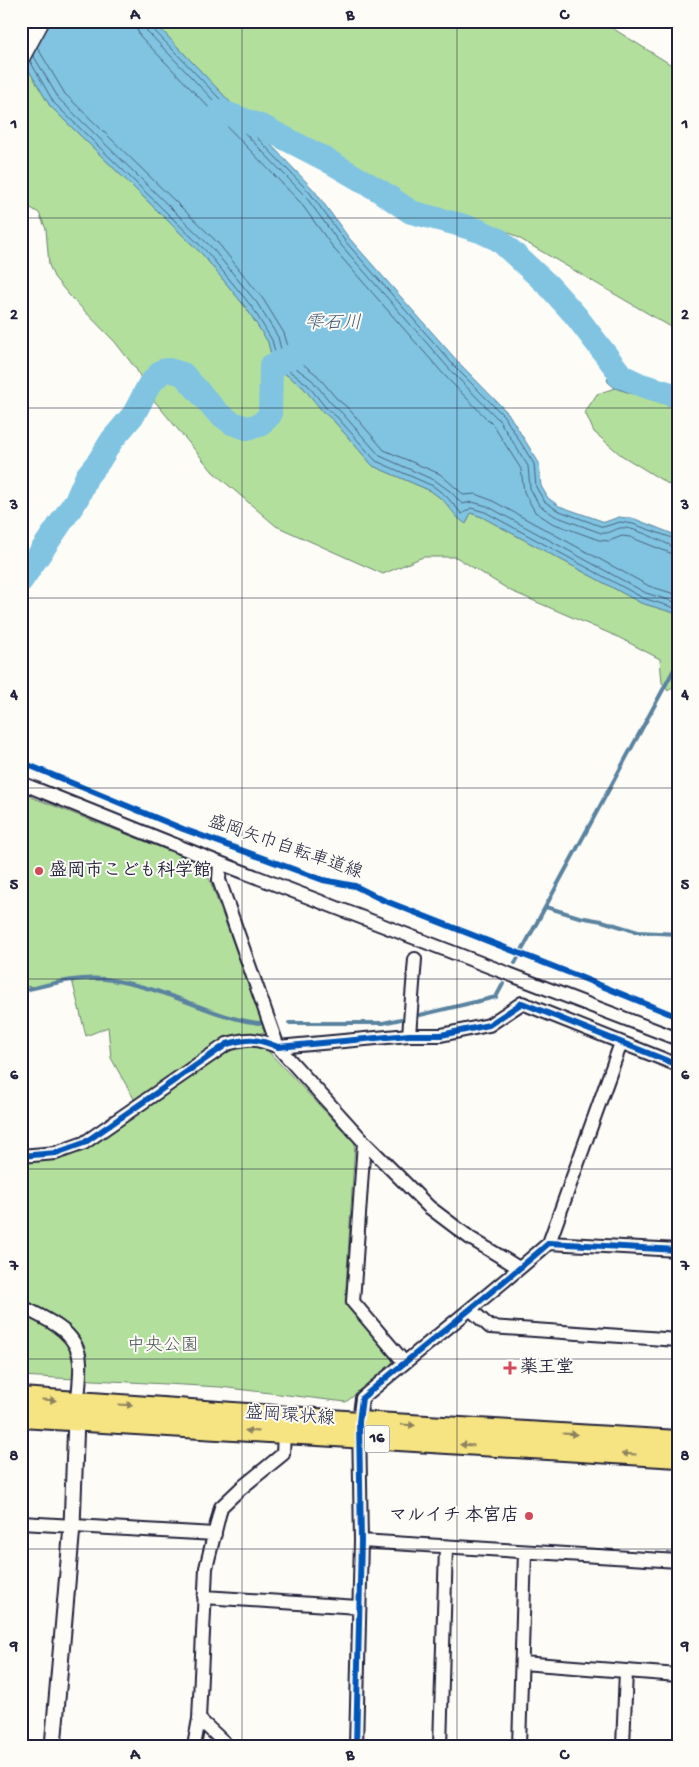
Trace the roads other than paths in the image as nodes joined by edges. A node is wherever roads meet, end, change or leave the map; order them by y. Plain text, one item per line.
1 (40, 21) edge
2 (21, 56) edge
3 (21, 783) edge
4 (220, 862) junction
5 (415, 959) dead end
6 (409, 1035) junction
7 (678, 1039) edge
8 (620, 1043) junction
9 (278, 1047) junction
10 (678, 1065) edge
11 (364, 1142) junction
12 (21, 1156) edge
13 (549, 1243) junction
14 (678, 1250) edge
15 (520, 1268) junction
16 (21, 1306) edge
17 (471, 1310) junction
18 (678, 1340) edge
19 (404, 1362) junction
20 (21, 1398) edge
21 (77, 1410) junction
22 (21, 1417) edge
23 (360, 1430) junction
24 (284, 1433) junction
25 (678, 1441) edge
26 (678, 1457) edge
27 (21, 1523) edge
28 (72, 1526) junction
29 (215, 1534) junction
30 (361, 1541) junction
31 (446, 1547) junction
32 (525, 1552) junction
33 (678, 1560) edge
34 (204, 1597) junction
35 (358, 1607) junction
36 (522, 1663) junction
37 (626, 1671) junction
38 (678, 1675) edge
39 (199, 1719) junction
40 (53, 1746) edge
41 (194, 1746) edge
42 (228, 1746) edge
43 (356, 1746) edge
44 (440, 1746) edge
45 (519, 1746) edge
46 (623, 1746) edge

1 - 2 main road
3 - 4 street
4 - 7 street
4 - 9 street
5 - 6 street
6 - 8 street
6 - 9 street
8 - 10 street
8 - 13 street
9 - 11 street
9 - 12 street
11 - 15 street
11 - 19 street
13 - 14 street
13 - 15 street
15 - 17 street
16 - 21 street
17 - 18 street
17 - 19 street
19 - 23 street
20 -> 21 main road, 盛岡環状線 / 16
21 - 22 main road, 盛岡環状線 / 16
21 -> 23 main road, 盛岡環状線 / 16
24 -> 21 main road, 盛岡環状線 / 16
21 - 28 street
23 - 24 main road, 盛岡環状線 / 16
23 -> 25 main road, 盛岡環状線 / 16
26 -> 23 main road, 盛岡環状線 / 16
23 - 30 street
24 - 29 street
27 - 28 street
28 - 29 street
28 - 40 street
29 - 34 street
30 - 31 street
30 - 35 street
31 - 32 street
31 - 44 street
32 - 33 street
32 - 36 street
34 - 35 street
34 - 39 street
35 - 43 street
36 - 37 street
36 - 45 street
37 - 38 street
37 - 46 street
39 - 41 street
39 - 42 street

